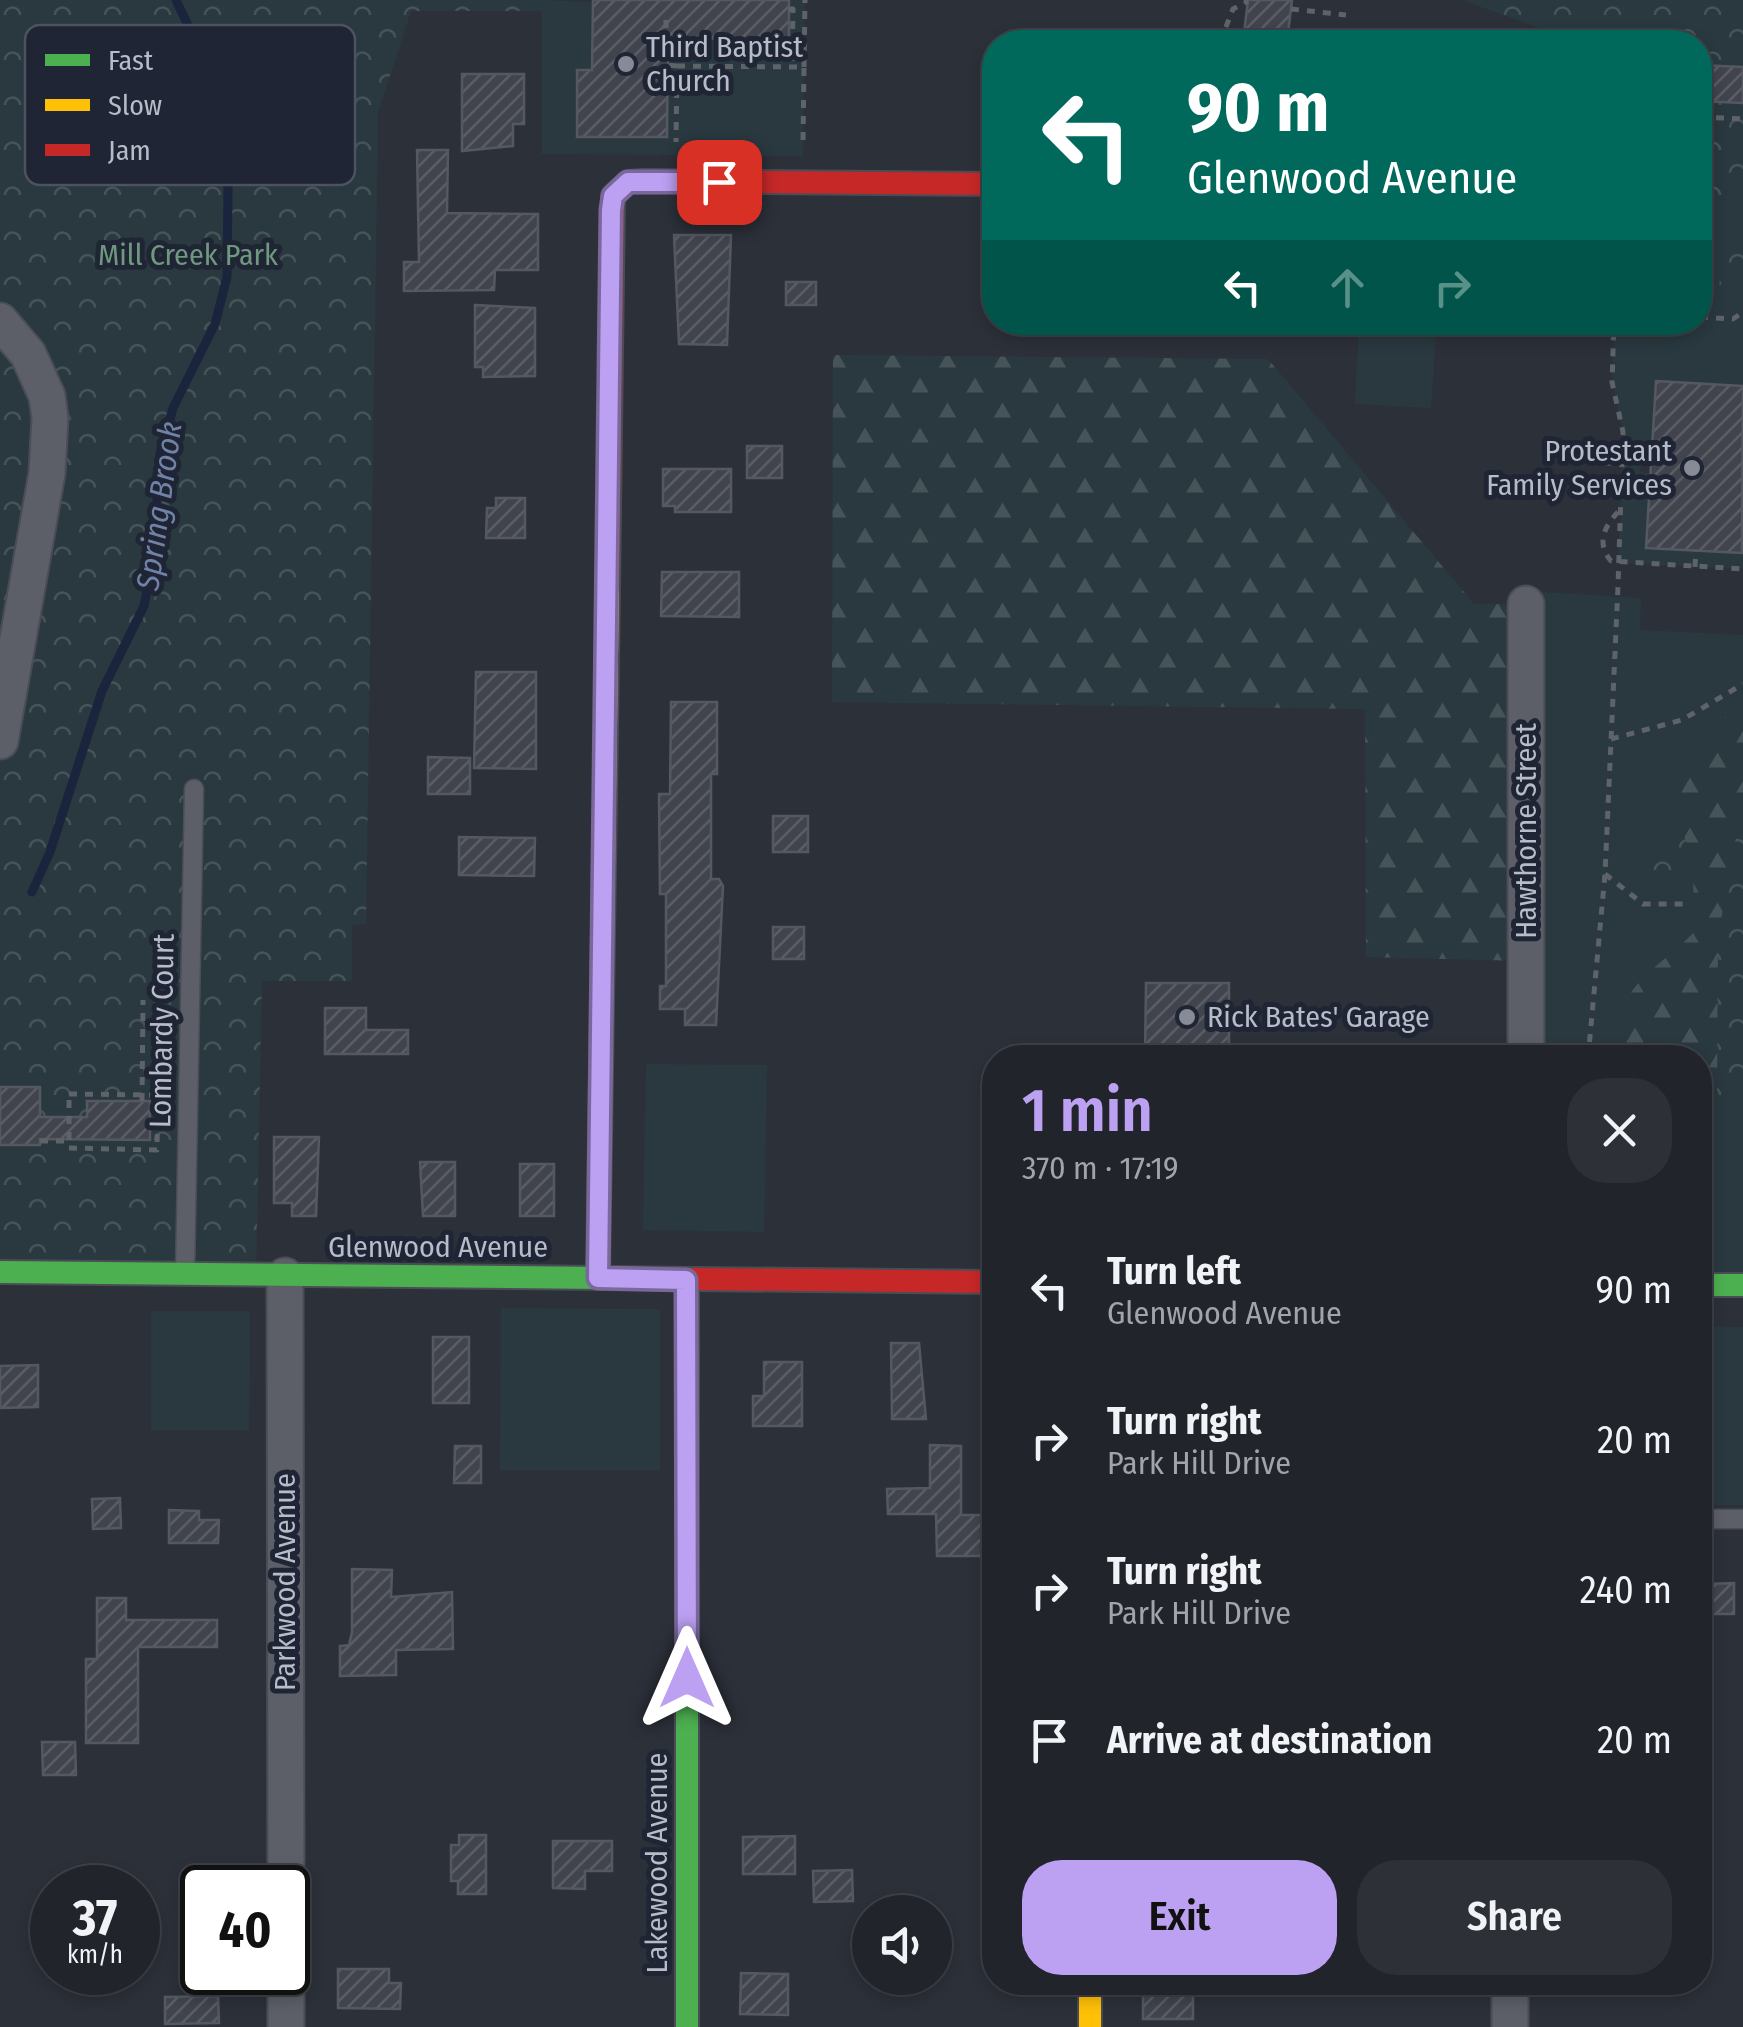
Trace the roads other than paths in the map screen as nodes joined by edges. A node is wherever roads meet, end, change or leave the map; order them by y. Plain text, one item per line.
1 (982, 184) edge
2 (0, 321) edge
3 (1526, 604) dead end
4 (0, 741) edge
5 (194, 789) dead end
6 (1526, 1045) edge
7 (0, 1272) edge
8 (185, 1273) junction
9 (285, 1276) junction
10 (598, 1278) junction
11 (686, 1280) junction
12 (982, 1282) edge
13 (1712, 1285) edge
14 (1743, 1285) edge
15 (1712, 1518) edge
16 (1743, 1518) edge
17 (286, 1865) edge
18 (286, 1995) edge
19 (1090, 1995) edge
20 (1510, 1995) edge
21 (286, 2027) edge
22 (687, 2027) edge
23 (1090, 2027) edge
24 (1510, 2027) edge

1 - 10 street
2 - 4 street
3 - 6 street, Hawthorne Street
5 - 8 lane, Lombardy Court
7 - 8 street, Glenwood Avenue
8 - 9 street, Glenwood Avenue
9 - 10 street, Glenwood Avenue
9 - 17 street, Parkwood Avenue
10 - 11 street, Glenwood Avenue
11 - 12 street, Glenwood Avenue
11 - 22 street, Lakewood Avenue
13 - 14 street
15 - 16 lane
18 - 21 street
19 - 23 street
20 - 24 street

